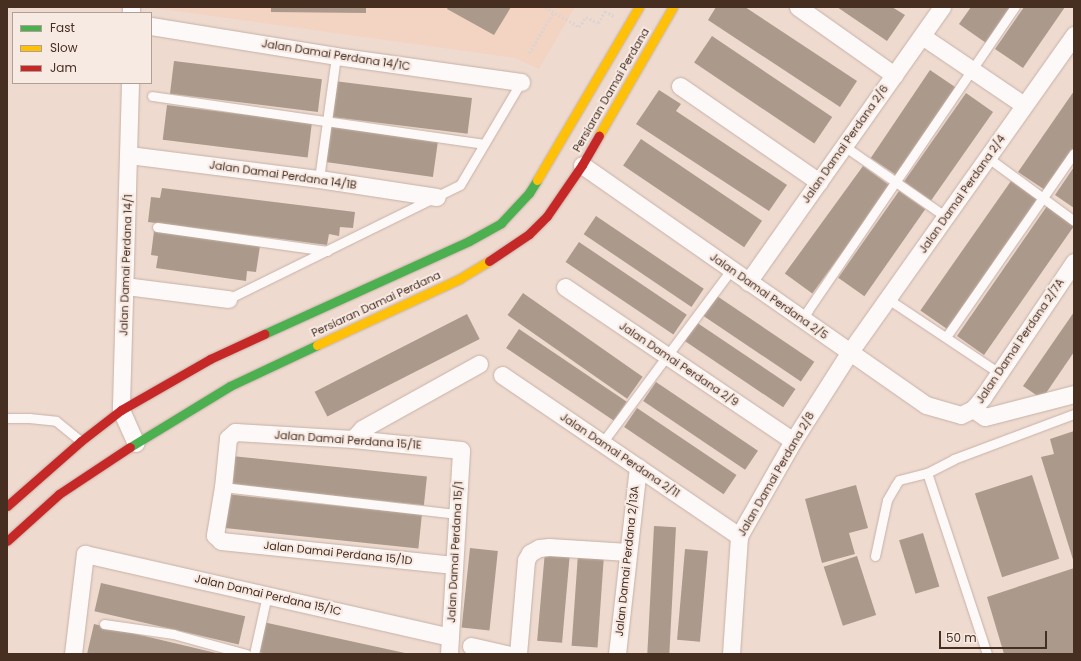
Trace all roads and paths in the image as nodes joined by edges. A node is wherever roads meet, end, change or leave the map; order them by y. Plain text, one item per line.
1 (545, 7) edge
2 (639, 7) edge
3 (673, 7) edge
4 (798, 7) edge
5 (942, 7) edge
6 (1015, 7) edge
7 (605, 10) dead end
8 (554, 13) junction
9 (152, 26) edge
10 (1074, 35) edge
11 (922, 36) junction
12 (529, 53) dead end
13 (336, 56) junction
14 (972, 70) junction
15 (894, 75) junction
16 (521, 82) joint
17 (130, 84) edge
18 (680, 86) dead end
19 (152, 96) dead end
20 (1024, 105) junction
21 (327, 121) junction
22 (484, 144) junction
23 (844, 146) junction
24 (1074, 153) edge
25 (129, 155) junction
26 (987, 157) junction
27 (582, 164) junction
28 (319, 179) junction
29 (896, 181) junction
30 (819, 182) junction
31 (437, 197) junction
32 (1042, 198) junction
33 (946, 217) junction
34 (1074, 221) edge
35 (157, 227) dead end
36 (453, 248) junction
37 (327, 251) junction
38 (440, 264) dead end
39 (731, 270) junction
40 (1071, 272) edge
41 (447, 275) dead end
42 (459, 279) junction
43 (748, 282) junction
44 (125, 286) junction
45 (565, 287) dead end
46 (228, 299) joint
47 (888, 299) junction
48 (803, 320) junction
49 (946, 337) junction
50 (849, 353) junction
51 (667, 356) junction
52 (479, 364) dead end
53 (999, 373) junction
54 (502, 375) dead end
55 (1074, 394) edge
56 (121, 410) junction
57 (967, 412) junction
58 (1074, 414) edge
59 (7, 418) edge
60 (353, 439) junction
61 (81, 441) junction
62 (794, 441) junction
63 (136, 443) junction
64 (602, 443) junction
65 (461, 450) joint
66 (638, 467) junction
67 (927, 472) junction
68 (223, 487) junction
69 (7, 506) edge
70 (457, 514) junction
71 (739, 536) junction
72 (7, 541) edge
73 (628, 552) junction
74 (874, 556) dead end
75 (454, 565) junction
76 (267, 595) junction
77 (104, 624) dead end
78 (450, 646) edge
79 (471, 646) dead end
80 (73, 654) edge
81 (246, 654) edge
82 (254, 654) edge
83 (506, 654) edge
84 (518, 654) edge
85 (617, 654) edge
86 (731, 654) edge
87 (987, 654) edge

1 - 8 path
2 - 36 main road, Persiaran Damai Perdana
3 - 27 main road, Persiaran Damai Perdana
4 - 15 street
5 - 11 street, Jalan Damai Perdana 2/6
6 - 14 lane
7 - 8 path
8 - 12 path
9 - 13 street, Jalan Damai Perdana 14/1C
10 - 20 street, Jalan Damai Perdana 2/4
11 - 14 street
11 - 15 street, Jalan Damai Perdana 2/6
13 - 16 street, Jalan Damai Perdana 14/1C
13 - 21 lane
14 - 20 street
14 - 29 lane
15 - 23 street, Jalan Damai Perdana 2/6
16 - 22 lane
17 - 25 street, Jalan Damai Perdana 14/1
18 - 30 street
19 - 21 lane
20 - 26 street, Jalan Damai Perdana 2/4
21 - 22 lane
21 - 28 lane
22 - 31 lane
23 - 29 lane
23 - 30 street, Jalan Damai Perdana 2/6
24 - 32 lane
25 - 28 street, Jalan Damai Perdana 14/1B
25 - 44 street, Jalan Damai Perdana 14/1
26 - 32 lane
26 - 33 street, Jalan Damai Perdana 2/4
27 - 39 street, Jalan Damai Perdana 2/5
27 - 42 main road, Persiaran Damai Perdana
28 - 31 street, Jalan Damai Perdana 14/1B
29 - 33 lane
29 - 48 lane
30 - 43 street, Jalan Damai Perdana 2/6
31 - 37 lane
32 - 34 lane
32 - 49 lane
33 - 47 street, Jalan Damai Perdana 2/4
35 - 37 lane
36 - 38 main road
36 - 56 main road, Persiaran Damai Perdana
37 - 46 lane
39 - 43 street, Jalan Damai Perdana 2/5
39 - 51 lane
40 - 53 street, Jalan Damai Perdana 2/7A
41 - 42 main road
42 - 63 main road, Persiaran Damai Perdana
43 - 48 street, Jalan Damai Perdana 2/5
44 - 46 street
44 - 56 street, Jalan Damai Perdana 14/1
45 - 51 street, Jalan Damai Perdana 2/9
47 - 49 lane
47 - 50 street, Jalan Damai Perdana 2/4
48 - 50 street, Jalan Damai Perdana 2/5
49 - 53 lane
50 - 57 street, Jalan Damai Perdana 2/5
50 - 62 street, Jalan Damai Perdana 2/8
51 - 62 street, Jalan Damai Perdana 2/9
51 - 64 lane
52 - 60 street
53 - 57 street, Jalan Damai Perdana 2/7A
54 - 64 street, Jalan Damai Perdana 2/11
55 - 57 street, Jalan Damai Perdana 2/5
56 - 61 main road, Persiaran Damai Perdana
56 - 63 street, Jalan Damai Perdana 14/1
58 - 67 lane
59 - 61 lane
60 - 65 street, Jalan Damai Perdana 15/1E
60 - 68 street, Jalan Damai Perdana 15/1E
61 - 69 main road, Persiaran Damai Perdana
62 - 71 street, Jalan Damai Perdana 2/8
63 - 72 main road, Persiaran Damai Perdana
64 - 66 street, Jalan Damai Perdana 2/11
65 - 70 street, Jalan Damai Perdana 15/1
66 - 71 street, Jalan Damai Perdana 2/11
66 - 73 street, Jalan Damai Perdana 2/13A
67 - 74 lane
67 - 87 lane
68 - 70 lane
68 - 75 street, Jalan Damai Perdana 15/1D
70 - 75 street, Jalan Damai Perdana 15/1
71 - 86 street, Jalan Damai Perdana 2/8
73 - 84 street
73 - 85 street, Jalan Damai Perdana 2/13A
75 - 78 street, Jalan Damai Perdana 15/1
76 - 78 street, Jalan Damai Perdana 15/1C
76 - 80 street, Jalan Damai Perdana 15/1C
76 - 82 lane
77 - 81 lane
79 - 83 street

